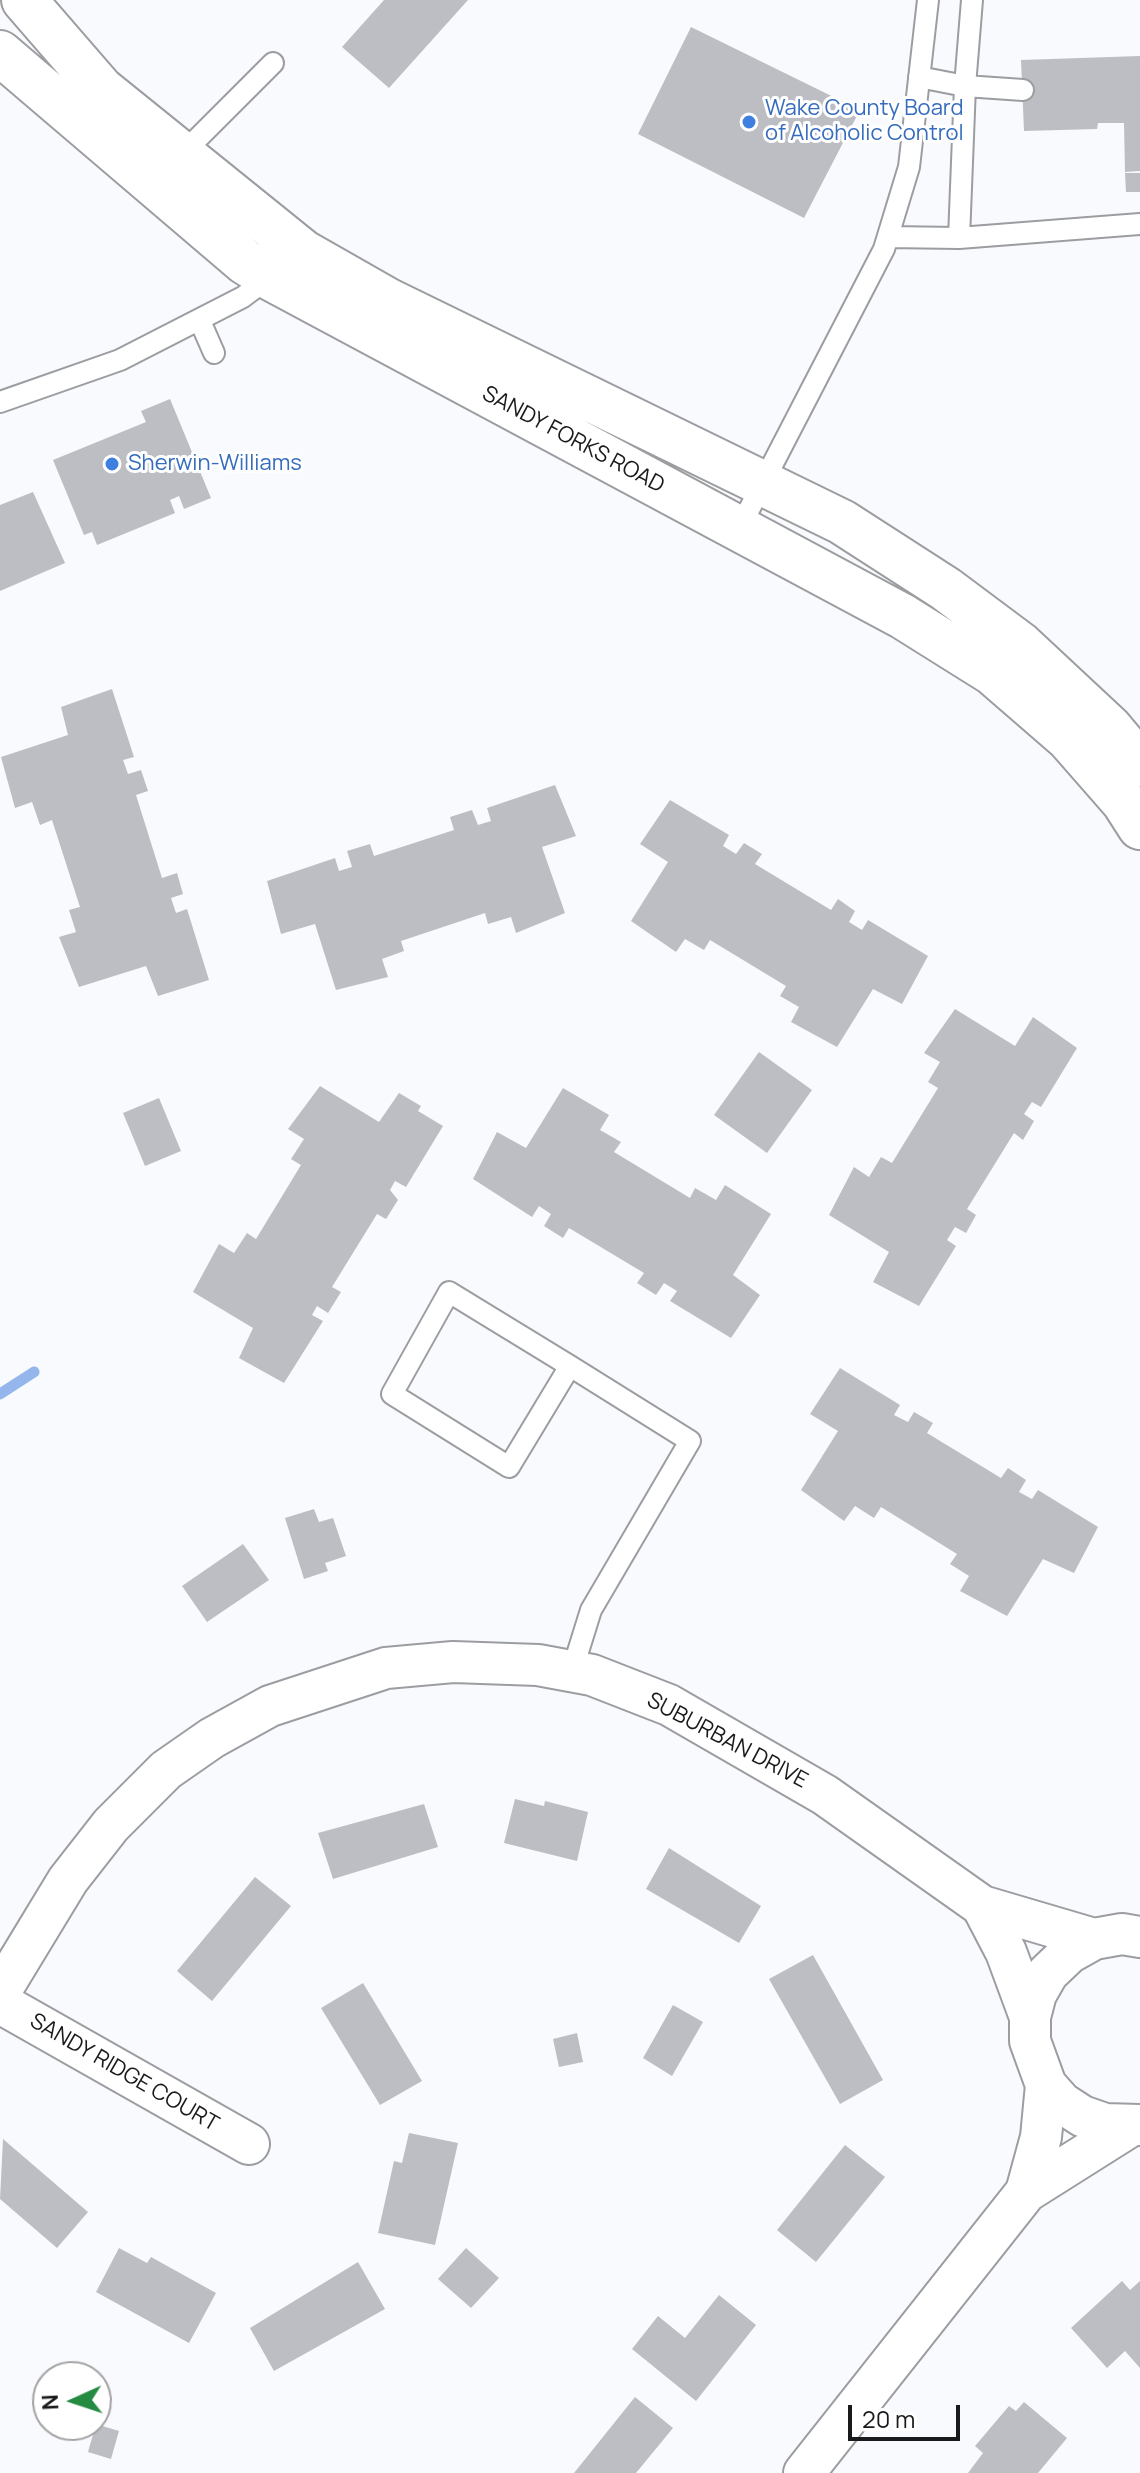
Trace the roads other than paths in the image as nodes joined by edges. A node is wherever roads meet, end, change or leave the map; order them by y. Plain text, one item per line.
1 (24, 0) edge
2 (928, 0) edge
3 (972, 0) edge
4 (0, 53) edge
5 (273, 63) dead end
6 (919, 77) junction
7 (965, 86) junction
8 (1023, 90) dead end
9 (182, 154) junction
10 (1140, 224) edge
11 (888, 237) junction
12 (959, 238) junction
13 (286, 265) junction
14 (200, 321) junction
15 (214, 353) dead end
16 (0, 402) edge
17 (764, 482) junction
18 (739, 529) junction
19 (1140, 764) edge
20 (1140, 827) edge
21 (570, 1366) junction
22 (572, 1671) junction
23 (982, 1906) junction
24 (1140, 1937) edge
25 (1094, 1939) junction
26 (0, 1992) edge
27 (0, 2003) edge
28 (1033, 2005) junction
29 (1046, 2085) junction
30 (1135, 2126) edge
31 (249, 2144) dead end
32 (1026, 2192) junction
33 (804, 2473) edge

1 - 9 street, SANDY FORKS ROAD
2 - 6 lane
3 - 7 lane
4 - 13 street, SANDY FORKS ROAD
5 - 9 lane
6 - 7 lane
6 - 11 lane
7 - 8 lane
7 - 12 lane
9 - 13 street, SANDY FORKS ROAD
10 - 12 lane
11 - 12 lane
11 - 17 lane
13 - 14 lane
13 - 17 street, SANDY FORKS ROAD
13 - 18 street, SANDY FORKS ROAD
14 - 15 lane
14 - 16 lane
17 - 18 lane
17 - 19 street, SANDY FORKS ROAD
18 - 20 street, SANDY FORKS ROAD
21 - 21 lane
21 - 22 lane
22 - 23 street, SUBURBAN DRIVE
22 - 26 street, SUBURBAN DRIVE
23 - 25 street, SUBURBAN DRIVE
23 - 28 street, SUBURBAN DRIVE
24 - 25 street, SUBURBAN DRIVE
25 - 28 street, SUBURBAN DRIVE
27 - 31 street, SANDY RIDGE COURT
28 - 29 street
29 - 30 street
29 - 32 street
30 - 32 street
32 - 33 street

